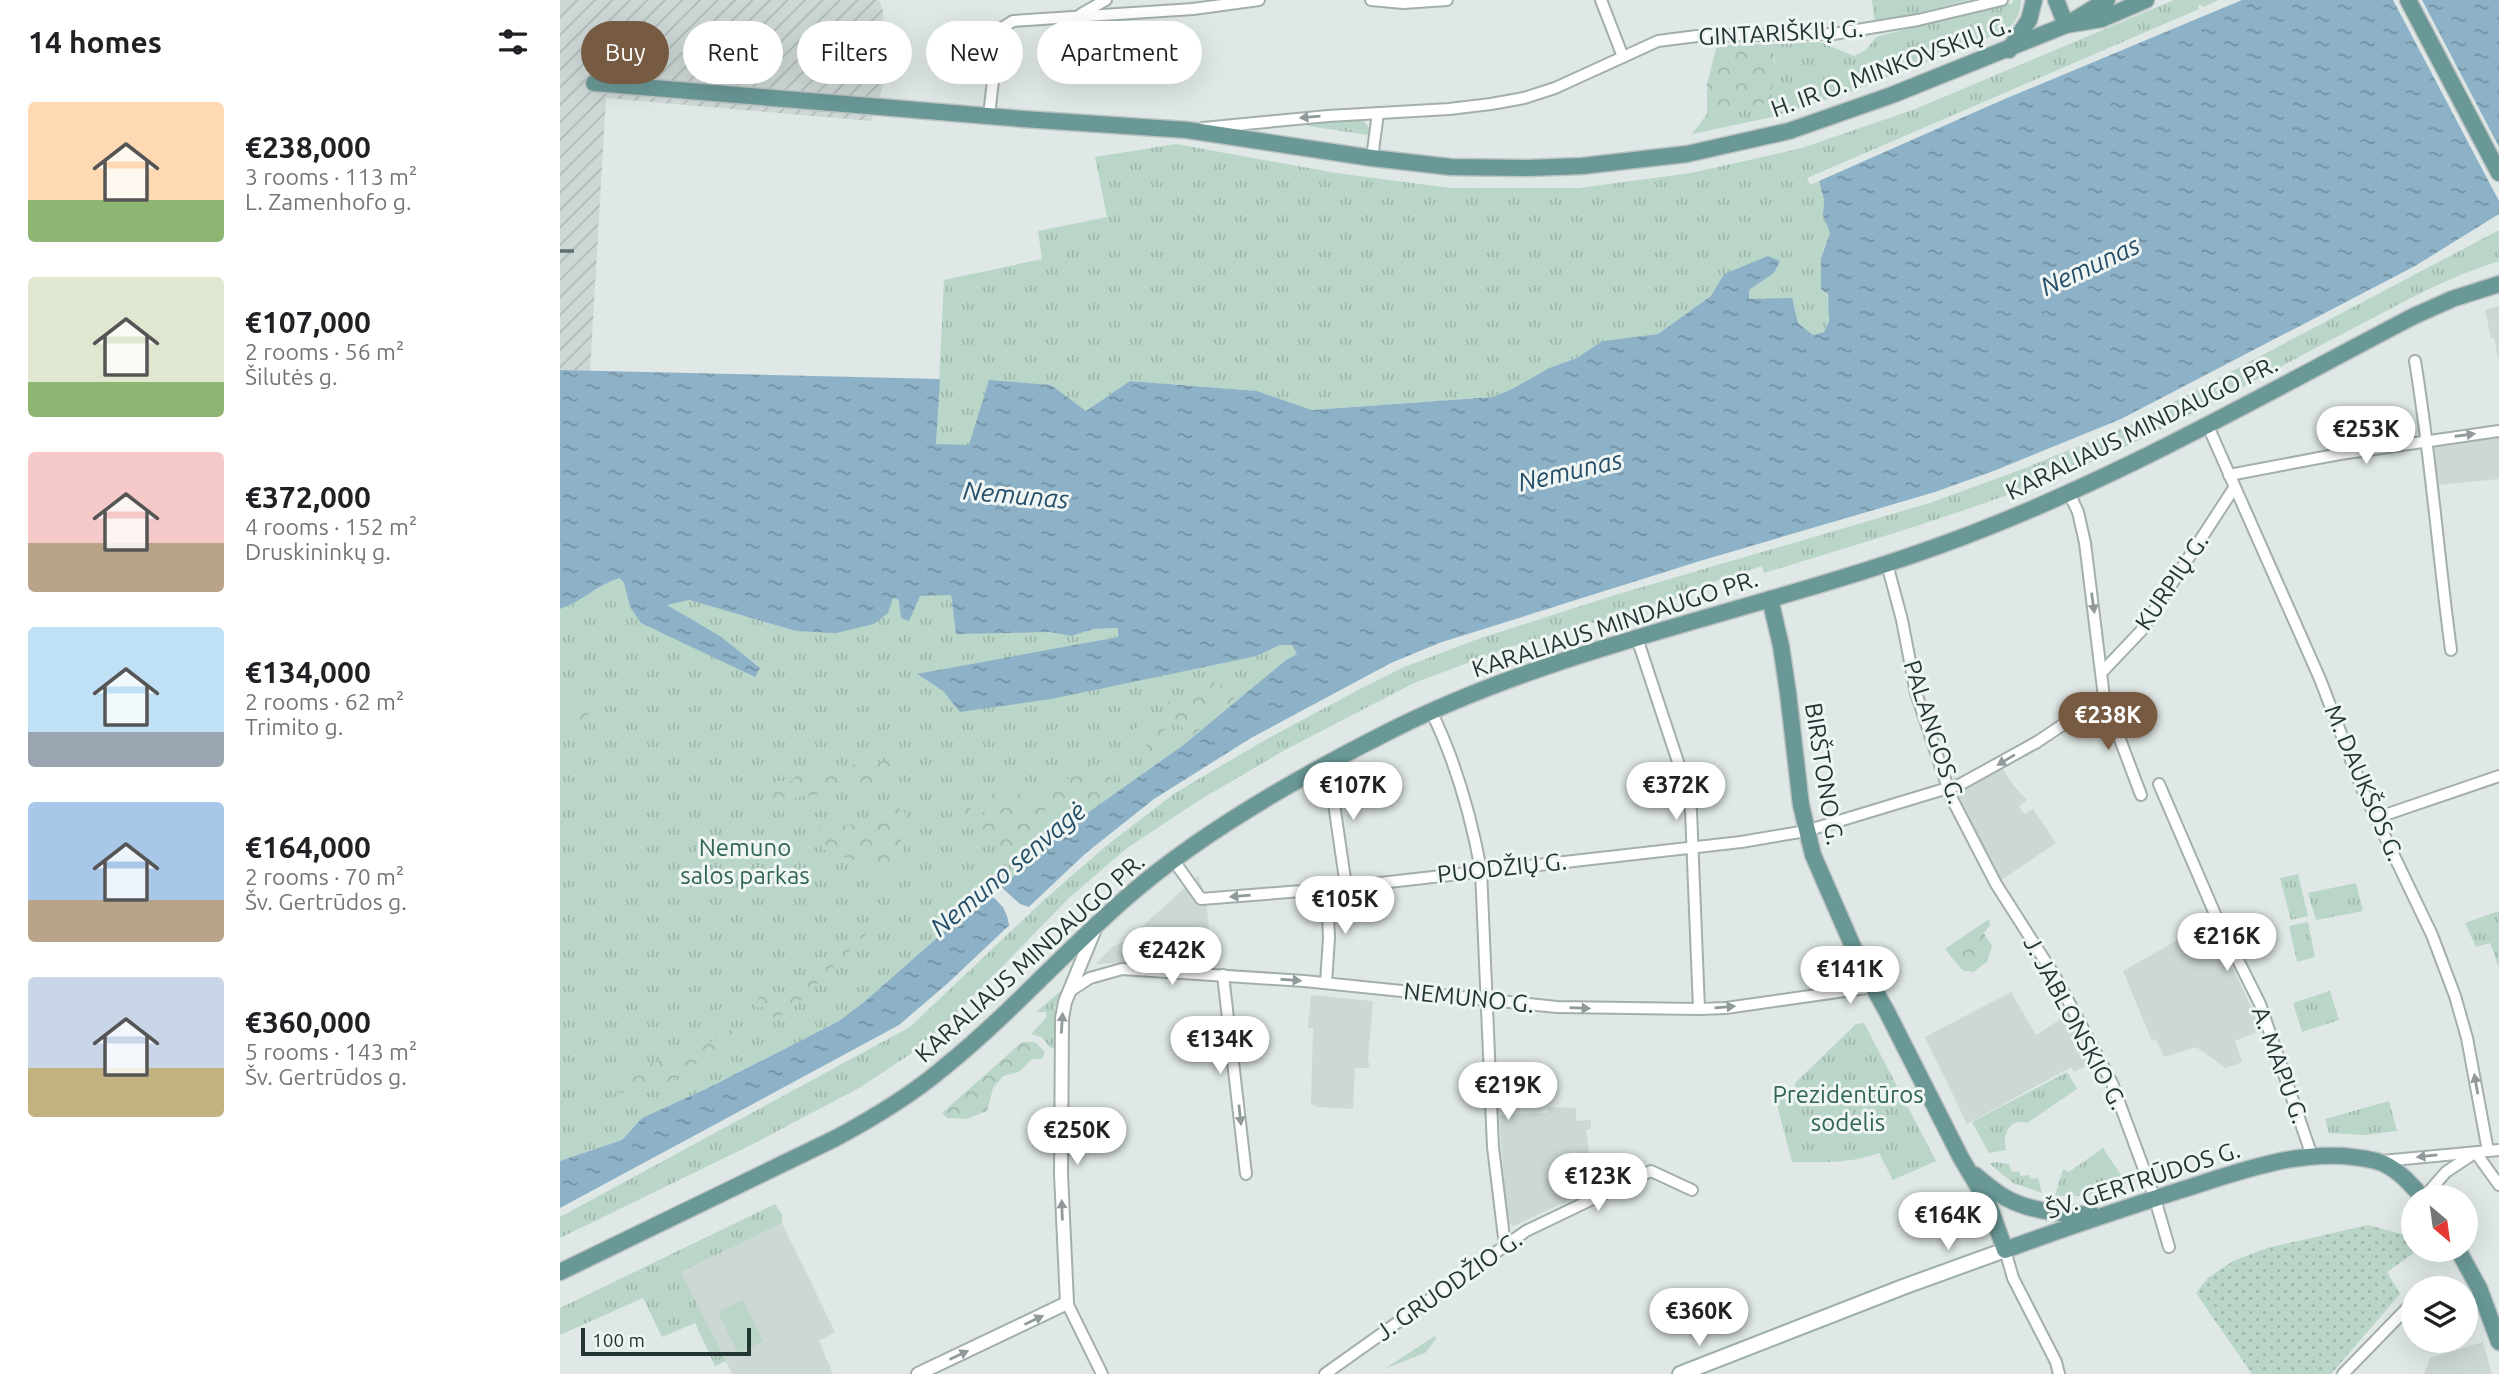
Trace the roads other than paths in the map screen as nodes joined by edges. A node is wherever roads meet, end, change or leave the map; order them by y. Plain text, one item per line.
1 (1106, 0) edge
2 (1259, 0) edge
3 (1371, 0) edge
4 (1447, 0) edge
5 (1601, 0) edge
6 (2002, 0) edge
7 (2034, 0) edge
8 (2056, 0) edge
9 (2108, 0) edge
10 (2146, 0) edge
11 (2408, 0) edge
12 (1076, 16) junction
13 (2066, 25) junction
14 (2008, 50) junction
15 (1623, 57) junction
16 (606, 84) edge
17 (1378, 113) junction
18 (989, 115) junction
19 (1188, 130) junction
20 (1372, 158) junction
21 (2499, 173) edge
22 (2499, 284) edge
23 (2415, 361) dead end
24 (2207, 425) junction
25 (2499, 431) edge
26 (2428, 440) junction
27 (2229, 475) junction
28 (2234, 488) junction
29 (2070, 493) junction
30 (1887, 564) junction
31 (1770, 599) junction
32 (1637, 638) junction
33 (2451, 650) dead end
34 (2103, 671) junction
35 (2104, 697) junction
36 (1431, 710) junction
37 (1319, 770) junction
38 (2499, 776) edge
39 (2159, 784) dead end
40 (1948, 788) junction
41 (2141, 794) dead end
42 (2376, 818) junction
43 (1806, 831) junction
44 (1694, 848) junction
45 (1174, 861) junction
46 (1482, 870) junction
47 (1346, 886) junction
48 (1327, 889) junction
49 (2001, 892) joint
50 (1096, 926) junction
51 (1223, 975) junction
52 (1325, 983) junction
53 (1873, 987) junction
54 (1070, 991) junction
55 (1488, 1000) junction
56 (1699, 1009) junction
57 (2487, 1151) edge
58 (2312, 1156) junction
59 (2379, 1161) junction
60 (1969, 1171) junction
61 (1246, 1174) dead end
62 (2411, 1185) edge
63 (2434, 1185) edge
64 (2499, 1185) edge
65 (1692, 1190) dead end
66 (2155, 1199) junction
67 (2099, 1216) junction
68 (1505, 1246) junction
69 (2169, 1247) dead end
70 (2005, 1250) junction
71 (2465, 1262) edge
72 (560, 1272) edge
73 (1067, 1303) junction
74 (2401, 1314) edge
75 (2499, 1342) edge
76 (918, 1374) edge
77 (1102, 1374) edge
78 (1325, 1374) edge
79 (1680, 1374) edge
80 (2059, 1374) edge
81 (2343, 1374) edge

1 - 12 street
2 - 12 street
3 - 4 street
5 - 15 street
6 - 15 street, GINTARIŠKIŲ G.
7 - 14 main road
8 - 13 main road
9 - 13 main road, H. IR O. MINKOVSKIŲ G.
10 - 13 main road, H. IR O. MINKOVSKIŲ G.
11 - 21 main road
12 - 18 street
13 - 14 main road, H. IR O. MINKOVSKIŲ G.
14 - 20 main road, H. IR O. MINKOVSKIŲ G.
15 - 17 street, H. IR O. MINKOVSKIŲ G.
16 - 18 main road, H. IR O. MINKOVSKIŲ G.
17 -> 19 street, H. IR O. MINKOVSKIŲ G.
17 - 20 street
18 - 19 main road, H. IR O. MINKOVSKIŲ G.
19 - 20 main road, H. IR O. MINKOVSKIŲ G.
22 - 24 main road, KARALIAUS MINDAUGO PR.
23 - 26 street
24 - 27 street, M. DAUKŠOS G.
24 - 29 main road, KARALIAUS MINDAUGO PR.
26 -> 25 street
26 - 27 street
26 - 33 street
27 - 28 street, M. DAUKŠOS G.
28 - 34 street, KURPIŲ G.
28 - 42 street, M. DAUKŠOS G.
29 - 30 main road, KARALIAUS MINDAUGO PR.
29 -> 34 street
30 - 31 main road, KARALIAUS MINDAUGO PR.
30 - 40 street, PALANGOS G.
31 - 32 main road, KARALIAUS MINDAUGO PR.
31 - 43 main road, BIRŠTONO G.
32 - 36 main road, KARALIAUS MINDAUGO PR.
32 - 44 street
34 - 35 street
35 -> 40 street
35 - 41 street
36 - 37 main road, KARALIAUS MINDAUGO PR.
36 - 46 street
37 - 45 main road, KARALIAUS MINDAUGO PR.
37 - 47 street
38 - 42 street
39 - 58 street, A. MAPU G.
40 - 43 street
40 - 49 street, PALANGOS G.
57 -> 42 street, M. DAUKŠOS G.
43 - 44 street, PUODŽIŲ G.
43 - 53 main road, BIRŠTONO G.
44 - 46 street, PUODŽIŲ G.
44 - 56 street
48 -> 45 street, PUODŽIŲ G.
45 - 50 main road, KARALIAUS MINDAUGO PR.
46 - 47 street, PUODŽIŲ G.
46 - 55 street
47 - 48 street, PUODŽIŲ G.
48 - 52 street
49 - 66 street, J. JABLONSKIO G.
50 - 54 street
50 - 72 main road, KARALIAUS MINDAUGO PR.
51 -> 52 street, NEMUNO G.
51 - 54 street, NEMUNO G.
51 -> 61 street
52 - 55 street, NEMUNO G.
56 -> 53 street, NEMUNO G.
53 - 60 main road, BIRŠTONO G.
73 -> 54 street
55 -> 56 street, NEMUNO G.
55 - 68 street
57 -> 59 street, ŠV. GERTRŪDOS G.
57 - 63 street
57 - 64 street, M. DAUKŠOS G.
58 - 59 main road, ŠV. GERTRŪDOS G.
58 - 66 main road, ŠV. GERTRŪDOS G.
59 - 62 main road
60 - 67 main road
60 - 70 main road, BIRŠTONO G.
65 - 68 street, J. GRUODŽIO G.
66 - 67 main road, ŠV. GERTRŪDOS G.
66 - 69 street, J. JABLONSKIO G.
67 - 70 main road, ŠV. GERTRŪDOS G.
68 - 78 street, J. GRUODŽIO G.
70 - 79 main road, ŠV. GERTRŪDOS G.
70 - 80 street
71 - 75 main road
76 -> 73 street
73 - 77 street
74 - 81 street

